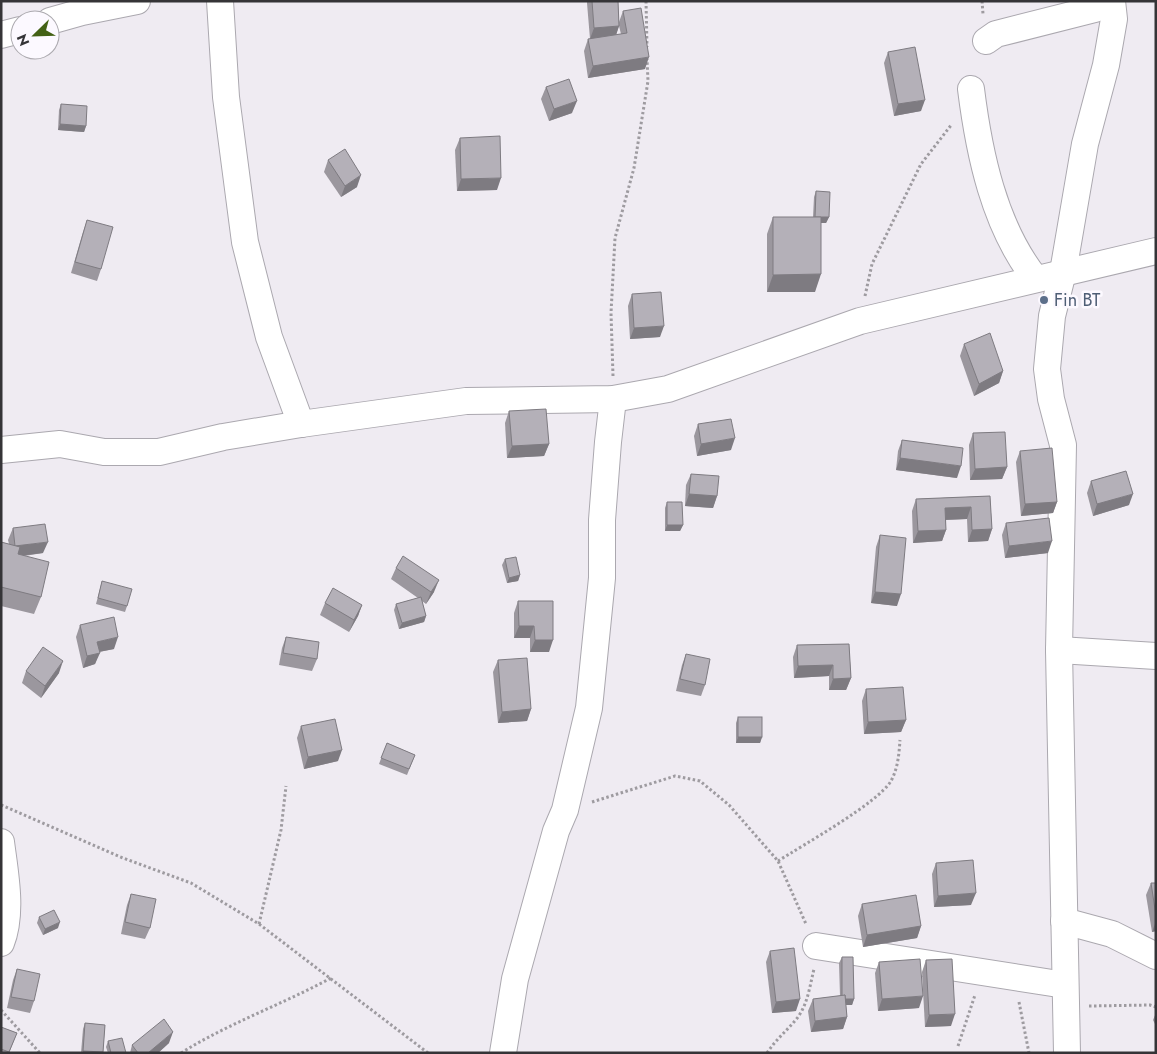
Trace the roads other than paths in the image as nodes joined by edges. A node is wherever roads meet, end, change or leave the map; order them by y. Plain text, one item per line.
1 (136, 1) edge
2 (220, 1) edge
3 (1110, 1) edge
4 (60, 18) edge
5 (986, 41) dead end
6 (971, 89) dead end
7 (1156, 251) edge
8 (1063, 272) junction
9 (1035, 278) junction
10 (613, 399) junction
11 (301, 424) junction
12 (1, 450) edge
13 (1059, 650) junction
14 (1156, 656) edge
15 (1, 842) edge
16 (1064, 921) junction
17 (1, 943) edge
18 (816, 946) road end
19 (1156, 956) edge
20 (1066, 996) junction
21 (503, 1053) edge
22 (1067, 1053) edge

1 - 4 street
2 - 11 street
3 - 5 street
3 - 8 street
6 - 9 street
7 - 8 street
8 - 9 street
8 - 13 street
9 - 10 street
10 - 11 street
10 - 21 street
11 - 12 street
13 - 14 street
13 - 16 street
15 - 17 street
16 - 19 street
16 - 20 street
18 - 20 street
20 - 22 street

